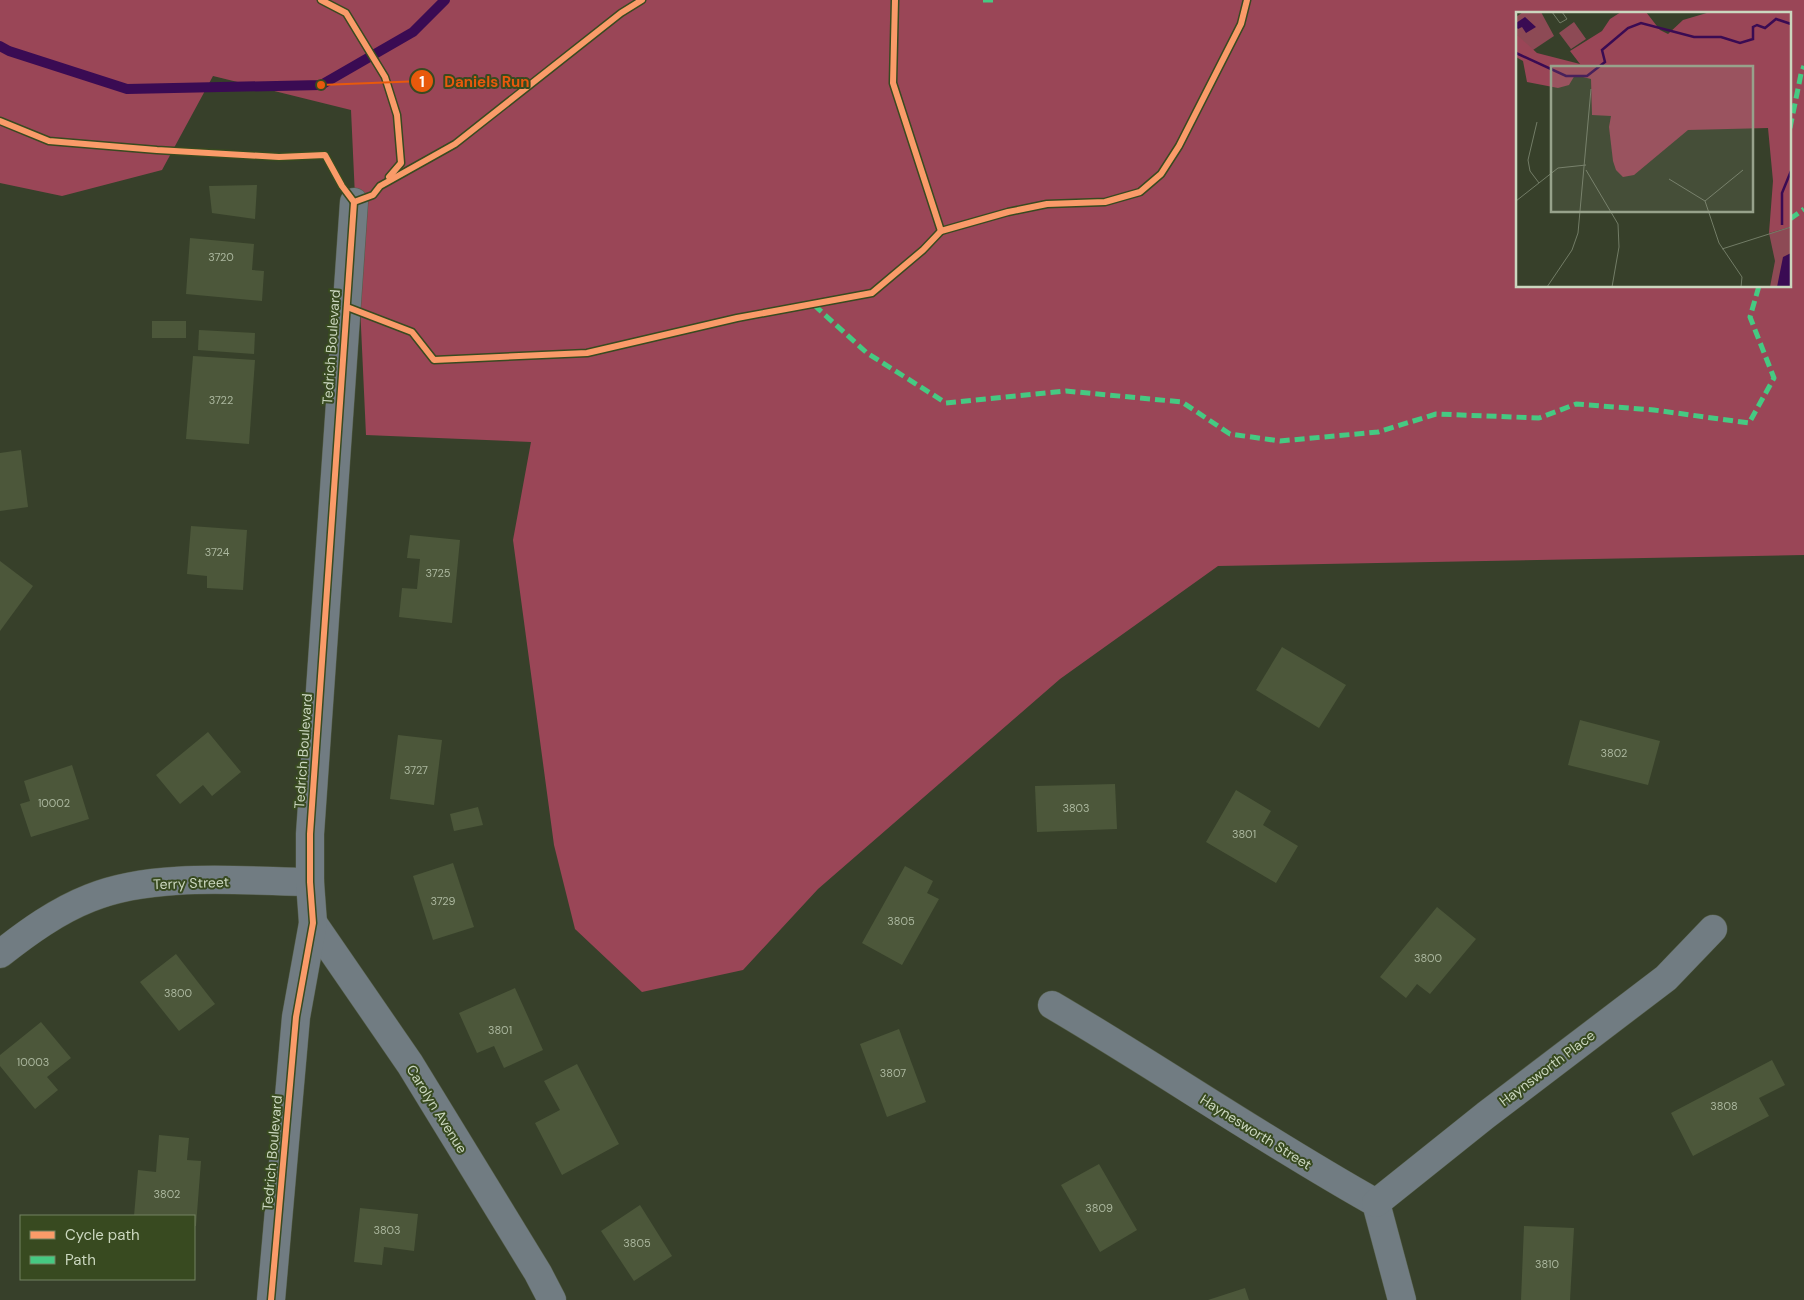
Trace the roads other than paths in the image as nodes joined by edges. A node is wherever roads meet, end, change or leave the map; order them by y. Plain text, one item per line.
1 (354, 202) dead end
2 (310, 882) junction
3 (313, 923) junction
4 (1713, 929) dead end
5 (0, 954) edge
6 (1052, 1005) dead end
7 (1376, 1203) junction
8 (271, 1300) edge
9 (552, 1300) edge
10 (1402, 1300) edge

1 - 2 street, Tedrich Boulevard
2 - 3 street, Tedrich Boulevard
2 - 5 street, Terry Street
3 - 8 street, Tedrich Boulevard
3 - 9 street, Carolyn Avenue
4 - 7 street, Haynsworth Place
6 - 7 street, Haynesworth Street
7 - 10 street

